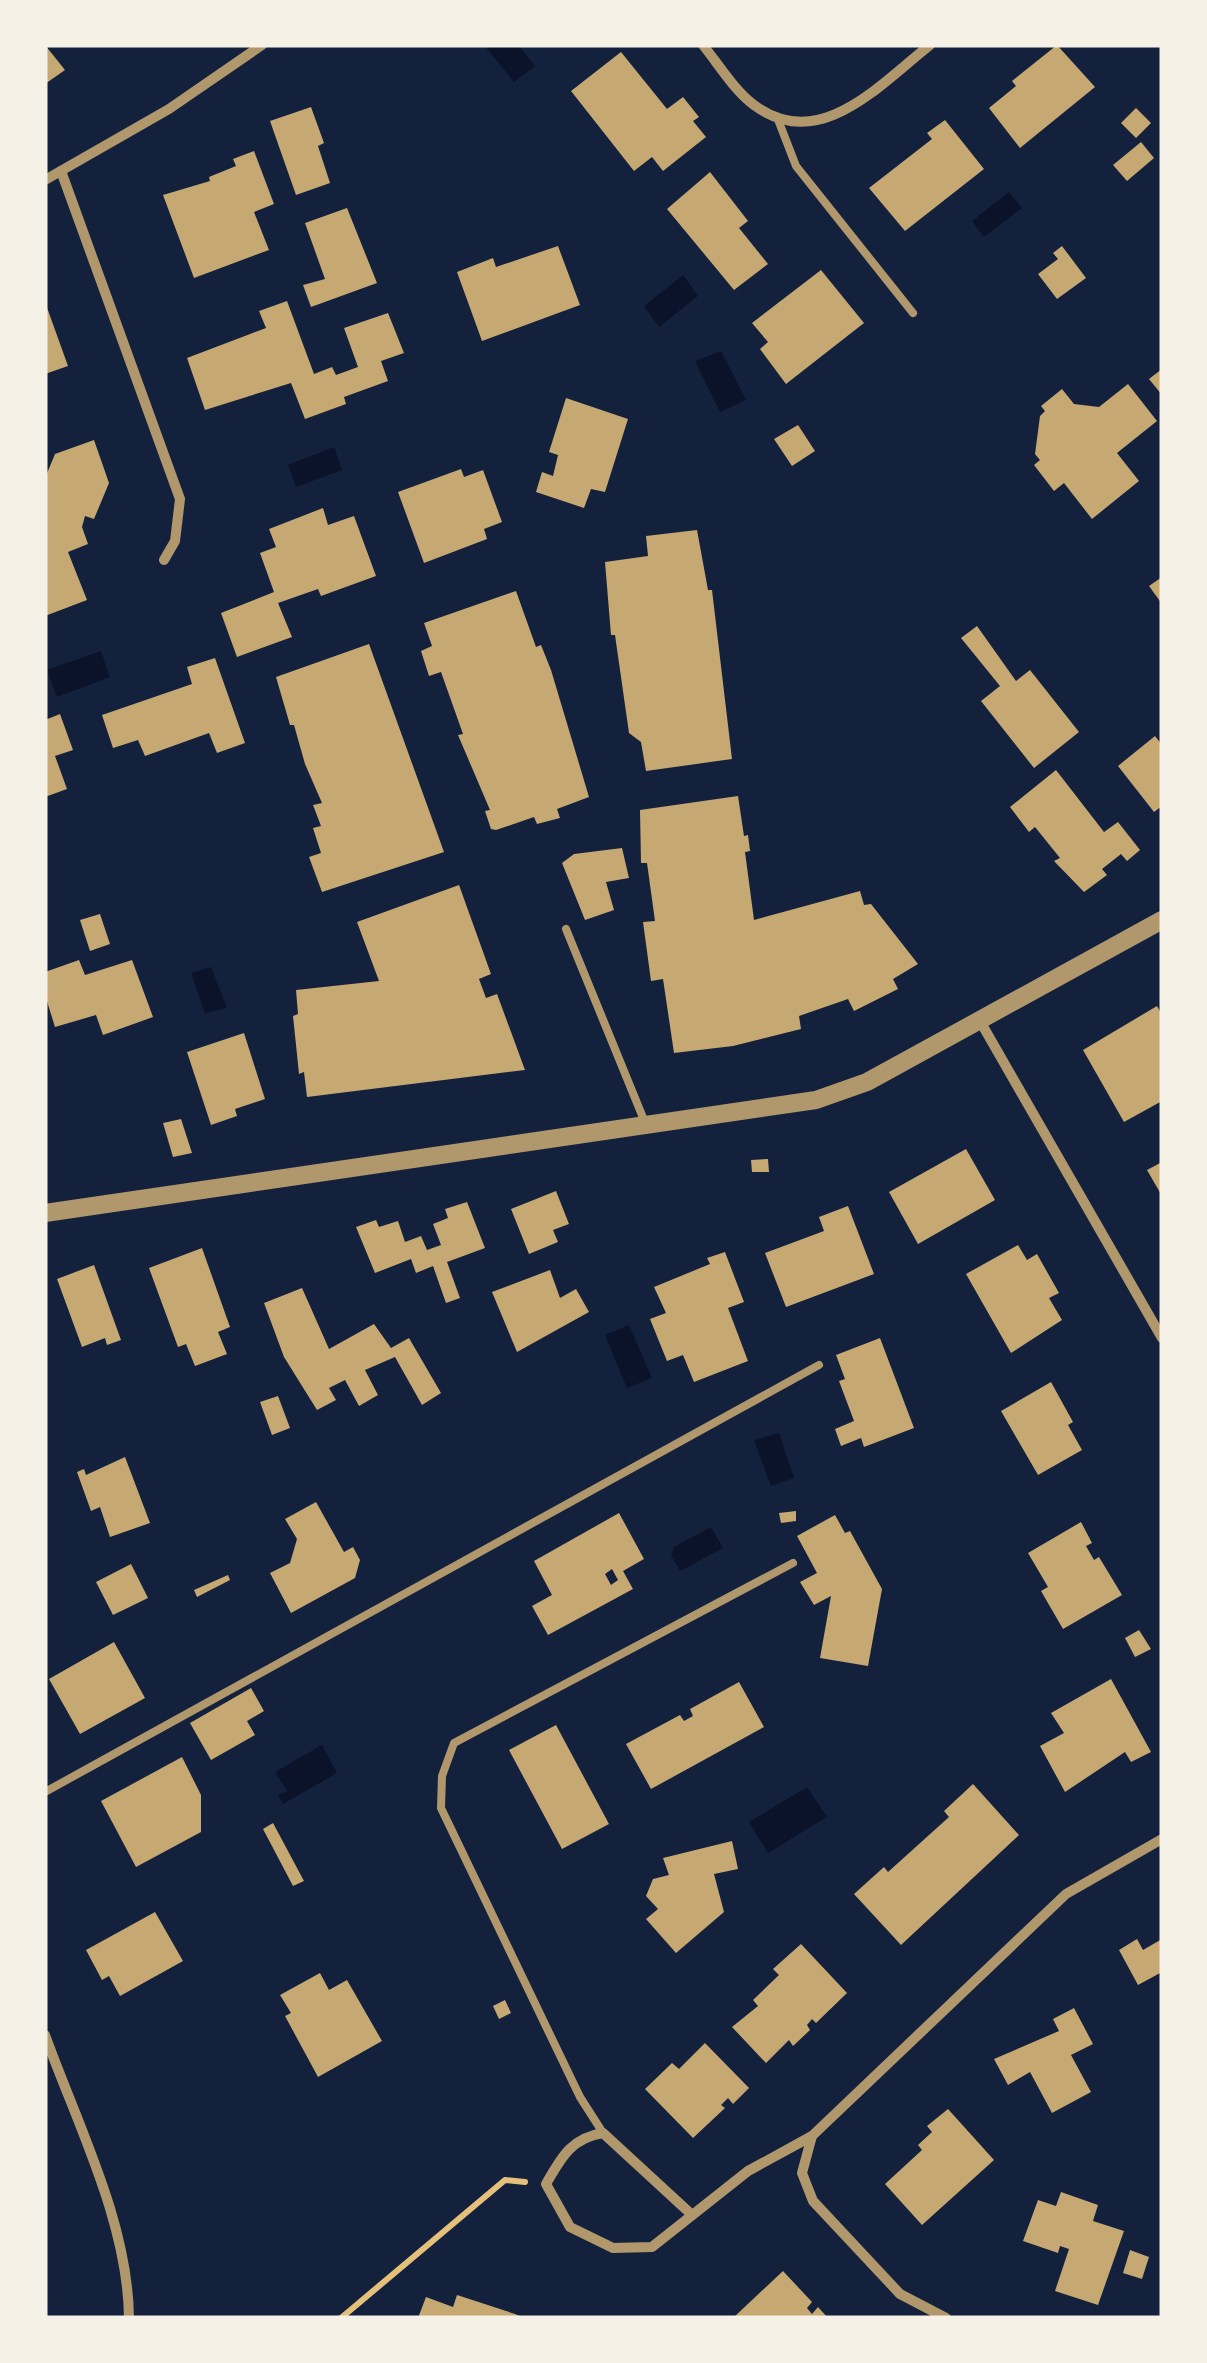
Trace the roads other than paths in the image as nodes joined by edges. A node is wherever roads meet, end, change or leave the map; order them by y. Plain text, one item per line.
1 (262, 45) edge
2 (703, 45) edge
3 (930, 45) edge
4 (777, 117) junction
5 (61, 172) junction
6 (45, 180) edge
7 (913, 314) dead end
8 (164, 560) dead end
9 (1162, 920) edge
10 (566, 929) dead end
11 (980, 1020) junction
12 (646, 1125) junction
13 (45, 1213) edge
14 (1162, 1338) edge
15 (820, 1365) dead end
16 (793, 1563) dead end
17 (45, 1792) edge
18 (1162, 1839) edge
19 (45, 2035) edge
20 (603, 2133) junction
21 (812, 2136) junction
22 (691, 2214) junction
23 (129, 2318) edge
24 (946, 2318) edge

1 - 5 street
2 - 4 street
3 - 4 street
4 - 7 lane
5 - 6 street
5 - 8 street
9 - 11 street
10 - 12 lane
11 - 12 street
11 - 14 street
12 - 13 street
15 - 17 lane
16 - 20 lane
18 - 21 street
19 - 23 street
20 - 22 street
20 - 22 street
21 - 22 street
21 - 24 street

